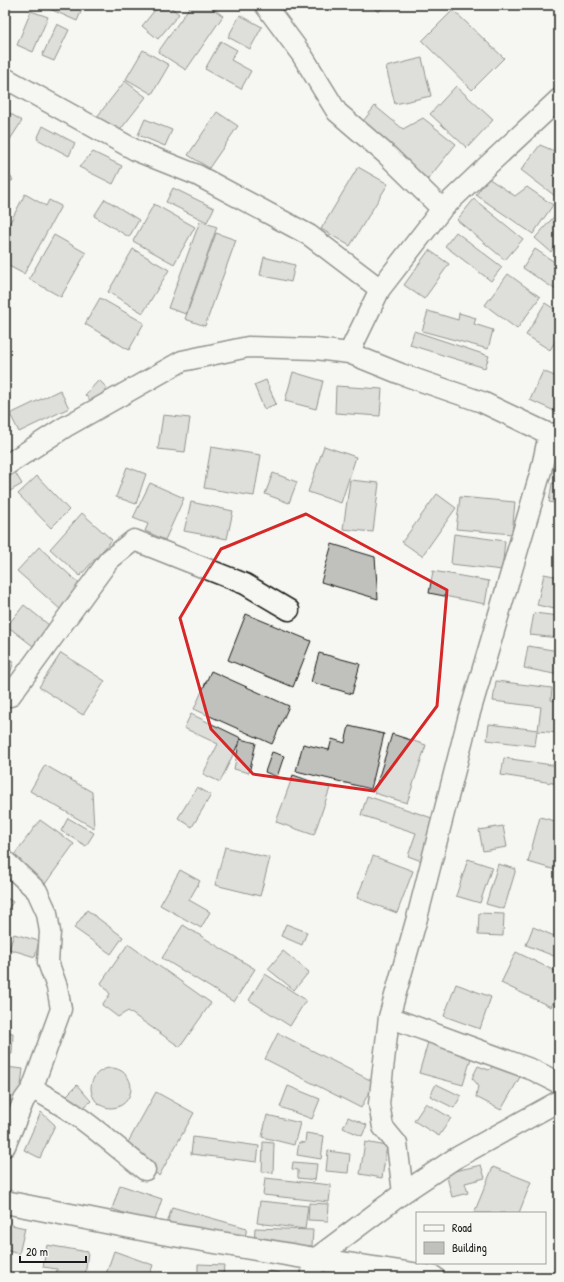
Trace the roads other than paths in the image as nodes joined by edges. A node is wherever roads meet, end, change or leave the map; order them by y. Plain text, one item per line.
1 (265, 5) edge
2 (5, 78) edge
3 (559, 99) edge
4 (442, 210) junction
5 (380, 289) junction
6 (349, 353) junction
7 (554, 433) edge
8 (5, 466) edge
9 (289, 610) dead end
10 (5, 696) edge
11 (5, 861) edge
12 (388, 1017) junction
13 (559, 1083) edge
14 (32, 1089) junction
15 (559, 1101) edge
16 (5, 1146) edge
17 (145, 1170) dead end
18 (403, 1193) junction
19 (5, 1202) edge
20 (313, 1268) edge
21 (434, 1277) edge

1 - 4 street
2 - 5 street
3 - 4 street
4 - 5 street
5 - 6 street
6 - 7 street
6 - 8 street
7 - 12 street
9 - 10 street
11 - 14 street
12 - 13 street
12 - 18 street
14 - 16 street
14 - 17 street
15 - 18 street
18 - 20 street
19 - 20 street
20 - 21 street

